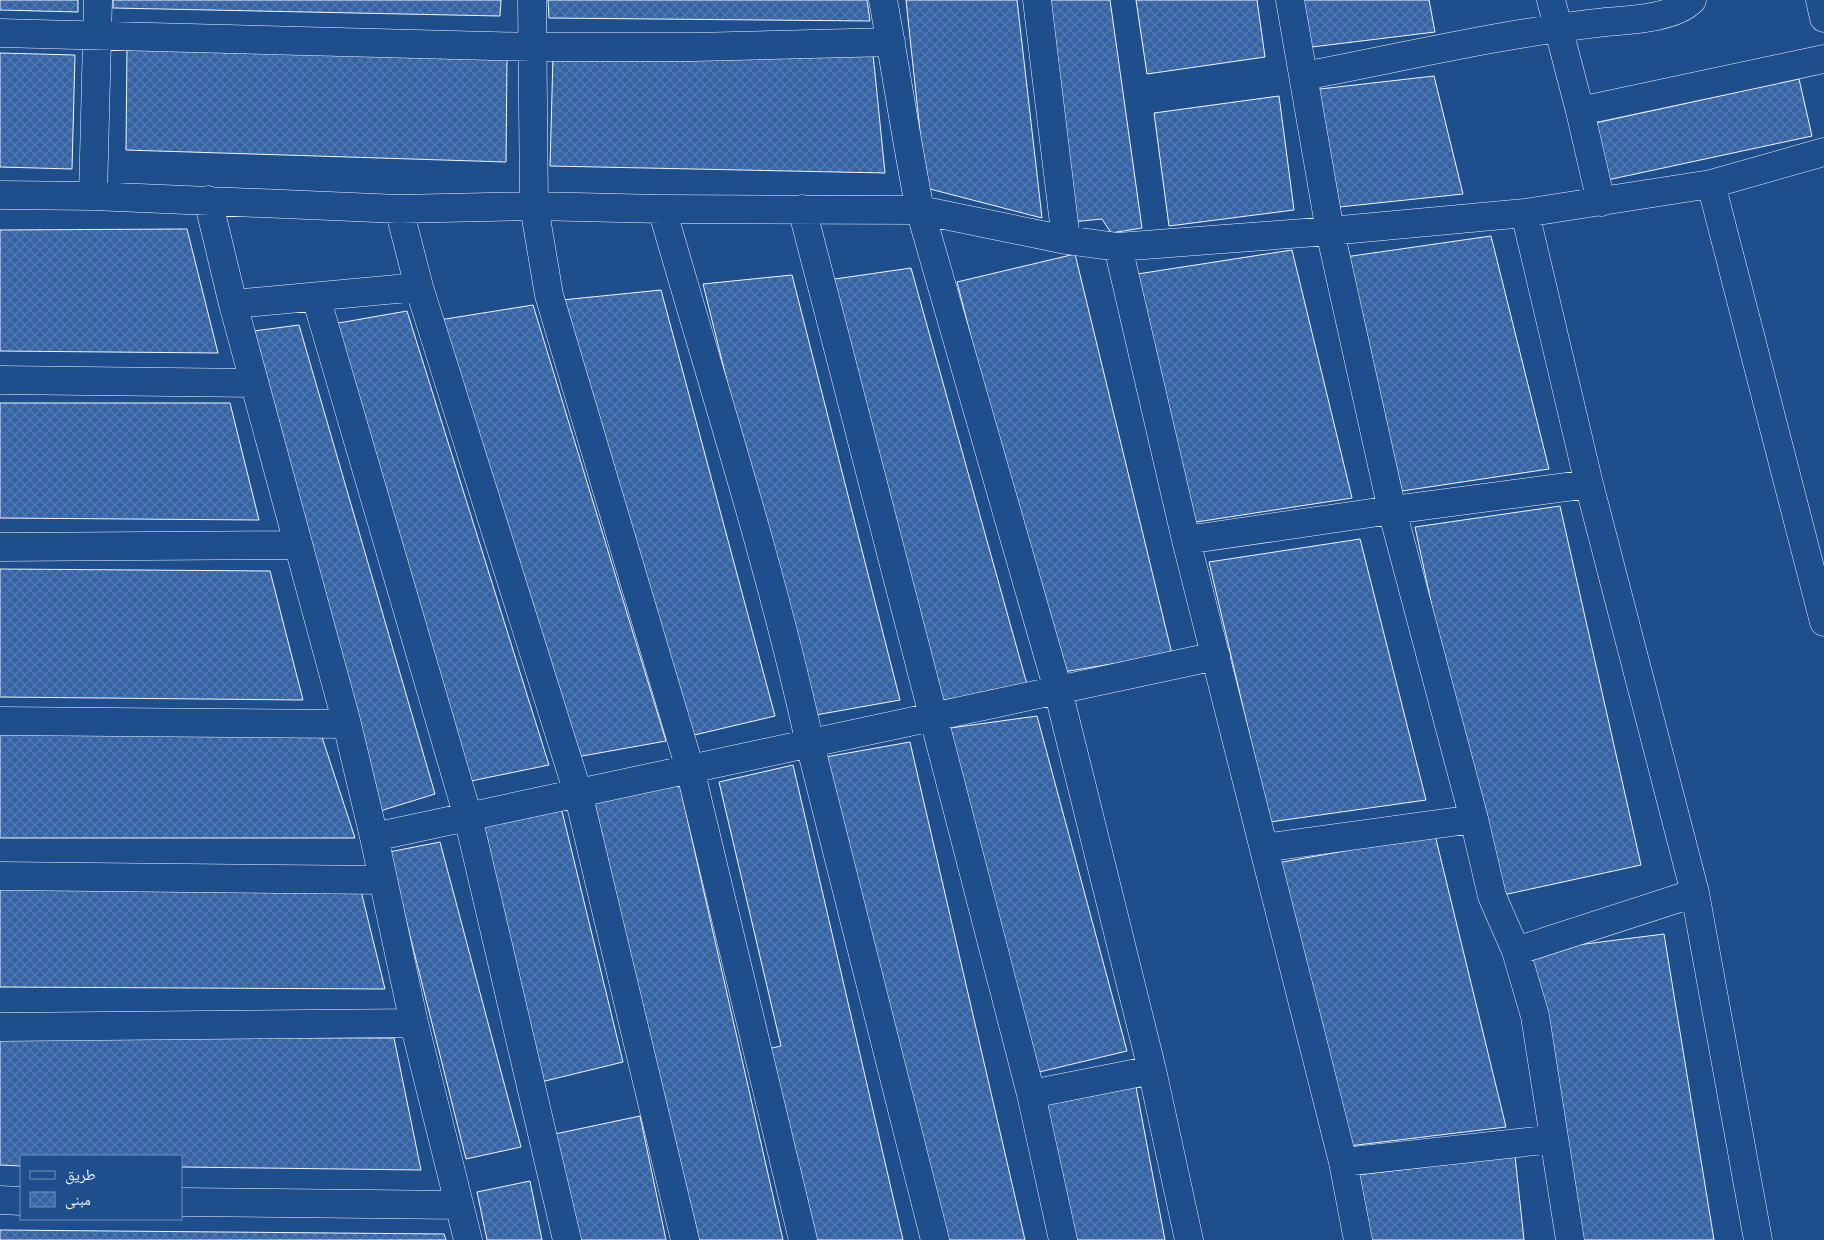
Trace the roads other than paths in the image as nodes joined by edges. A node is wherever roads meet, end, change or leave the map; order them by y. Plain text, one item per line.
1 (98, 0) edge
2 (532, 0) edge
3 (883, 0) edge
4 (1037, 0) edge
5 (1290, 0) edge
6 (1550, 0) edge
7 (1692, 0) edge
8 (1820, 0) edge
9 (1824, 18) edge
10 (1558, 27) junction
11 (0, 33) edge
12 (97, 34) junction
13 (890, 42) junction
14 (532, 47) junction
15 (1824, 59) edge
16 (1304, 76) junction
17 (1580, 111) junction
18 (1824, 152) edge
19 (1711, 184) junction
20 (0, 195) edge
21 (93, 196) junction
22 (208, 200) junction
23 (1601, 202) junction
24 (534, 206) junction
25 (399, 209) junction
26 (662, 209) junction
27 (802, 209) junction
28 (920, 210) junction
29 (1524, 213) junction
30 (1330, 231) junction
31 (1066, 240) junction
32 (1118, 247) junction
33 (419, 287) junction
34 (316, 297) junction
35 (233, 304) junction
36 (0, 380) edge
37 (254, 383) junction
38 (1589, 484) junction
39 (1392, 510) junction
40 (1186, 540) junction
41 (298, 545) junction
42 (0, 547) edge
43 (1824, 622) edge
44 (1216, 656) junction
45 (1058, 690) junction
46 (934, 717) junction
47 (0, 721) edge
48 (347, 724) junction
49 (810, 744) junction
50 (690, 769) junction
51 (578, 793) junction
52 (468, 817) junction
53 (1474, 819) junction
54 (374, 837) junction
55 (1264, 848) junction
56 (0, 876) edge
57 (383, 880) junction
58 (1695, 893) junction
59 (1516, 951) junction
60 (414, 1023) junction
61 (0, 1027) edge
62 (1152, 1070) junction
63 (1031, 1094) junction
64 (1554, 1139) junction
65 (1343, 1162) junction
66 (0, 1200) edge
67 (20, 1201) edge
68 (182, 1202) edge
69 (459, 1206) junction
70 (468, 1240) edge
71 (568, 1240) edge
72 (685, 1240) edge
73 (803, 1240) edge
74 (935, 1240) edge
75 (1062, 1240) edge
76 (1189, 1240) edge
77 (1358, 1240) edge
78 (1570, 1240) edge
79 (1758, 1240) edge

1 - 12 street
2 - 14 street
3 - 13 street
4 - 31 street
5 - 16 street
6 - 10 street
7 - 10 street
8 - 9 street
10 - 16 street
10 - 17 street
11 - 12 street
12 - 14 street
12 - 21 street
13 - 14 street
13 - 28 street
14 - 24 street
15 - 17 street
16 - 30 street
17 - 23 street
18 - 19 street
19 - 23 street
19 - 43 street
20 - 21 street
21 - 22 street
22 - 25 street
22 - 35 street
23 - 29 street
24 - 25 street
24 - 26 street
24 - 50 street
25 - 33 street
26 - 27 street
26 - 49 street
27 - 28 street
27 - 46 street
28 - 31 street
28 - 45 street
29 - 30 street
29 - 38 street
30 - 32 street
30 - 39 street
31 - 32 street
32 - 40 street
33 - 34 street
33 - 51 street
34 - 35 street
34 - 52 street
35 - 37 street
36 - 37 street
37 - 41 street
38 - 39 street
38 - 58 street
39 - 40 street
39 - 53 street
40 - 44 street
41 - 42 street
41 - 48 street
44 - 45 street
44 - 55 street
45 - 46 street
45 - 62 street
46 - 49 street
46 - 63 street
47 - 48 street
48 - 54 street
49 - 50 street
49 - 74 street
50 - 51 street
50 - 73 street
51 - 52 street
51 - 72 street
52 - 54 street
52 - 71 street
53 - 55 street
53 - 59 street
54 - 57 street
55 - 65 street
56 - 57 street
57 - 60 street
58 - 59 street
58 - 79 street
59 - 64 street
60 - 61 street
60 - 69 street
62 - 63 street
62 - 76 street
63 - 75 street
64 - 65 street
64 - 78 street
65 - 77 street
66 - 67 street
68 - 69 street
69 - 70 street

